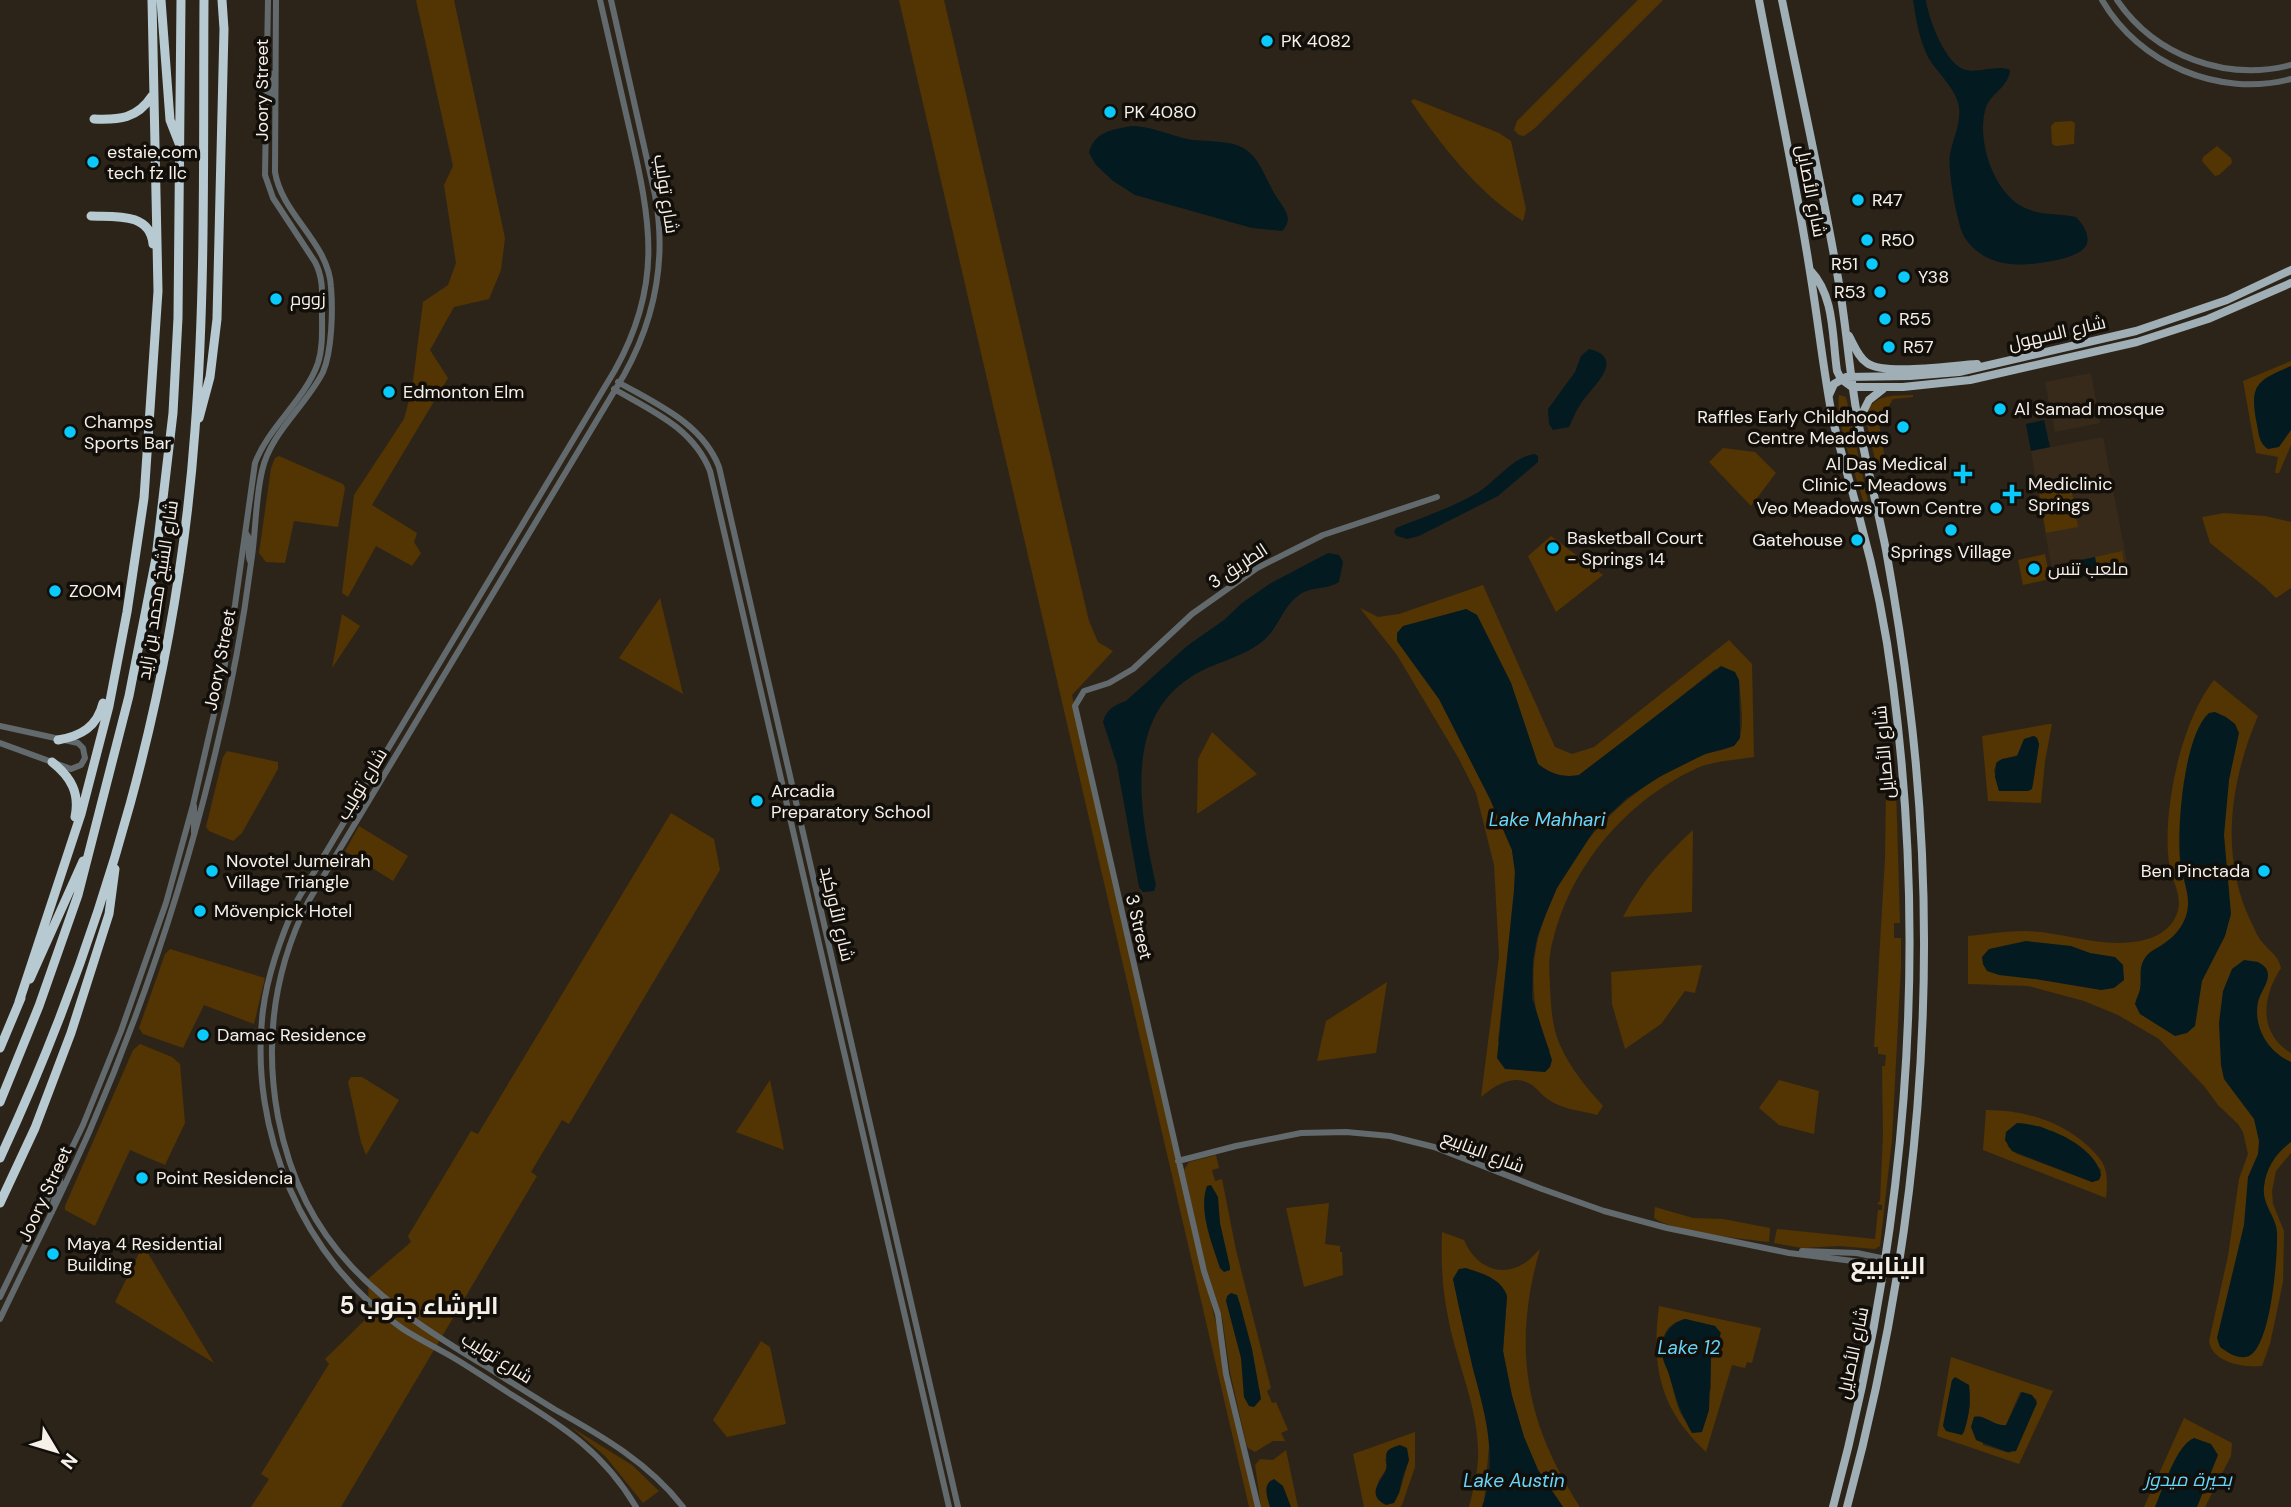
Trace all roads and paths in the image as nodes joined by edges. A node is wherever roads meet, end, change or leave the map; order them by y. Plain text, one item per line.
1 (152, 0) edge
2 (162, 0) edge
3 (181, 0) edge
4 (204, 0) edge
5 (222, 0) edge
6 (228, 0) edge
7 (268, 0) edge
8 (276, 0) edge
9 (600, 0) edge
10 (611, 0) edge
11 (1759, 0) edge
12 (1776, 0) edge
13 (1782, 0) edge
14 (2102, 0) edge
15 (2117, 0) edge
16 (1784, 13) junction
17 (224, 29) junction
18 (2291, 65) edge
19 (267, 68) junction
20 (2291, 79) edge
21 (153, 95) junction
22 (276, 99) junction
23 (94, 119) dead end
24 (630, 134) junction
25 (180, 144) junction
26 (650, 170) junction
27 (91, 216) dead end
28 (1810, 270) junction
29 (2291, 270) edge
30 (2291, 282) edge
31 (158, 291) junction
32 (1845, 330) junction
33 (2004, 362) junction
34 (1851, 377) junction
35 (1841, 379) junction
36 (608, 382) junction
37 (617, 386) junction
38 (1852, 387) junction
39 (1884, 388) junction
40 (1829, 396) junction
41 (1858, 422) junction
42 (195, 430) junction
43 (1437, 497) dead end
44 (246, 533) junction
45 (251, 563) junction
46 (733, 572) junction
47 (748, 596) junction
48 (114, 679) junction
49 (1078, 699) joint
50 (0, 726) edge
51 (771, 733) junction
52 (58, 740) junction
53 (0, 743) edge
54 (785, 757) junction
55 (52, 762) junction
56 (193, 805) junction
57 (195, 835) junction
58 (93, 840) junction
59 (117, 851) junction
60 (66, 862) junction
61 (19, 1002) junction
62 (0, 1048) edge
63 (845, 1058) junction
64 (860, 1083) junction
65 (0, 1102) edge
66 (0, 1158) edge
67 (1178, 1161) junction
68 (59, 1177) junction
69 (0, 1203) edge
70 (52, 1214) junction
71 (1886, 1263) junction
72 (1899, 1266) junction
73 (0, 1297) edge
74 (0, 1319) edge
75 (924, 1398) junction
76 (938, 1419) junction
77 (636, 1507) edge
78 (683, 1507) edge
79 (949, 1507) edge
80 (958, 1507) edge
81 (1258, 1507) edge
82 (1833, 1507) edge
83 (1847, 1507) edge

1 - 21 highway
2 - 25 highway
3 - 25 highway, شارع الشيخ محمد بن زايد
4 - 42 highway, شارع الشيخ محمد بن زايد
5 - 17 highway
6 - 17 highway
7 - 19 street, Joory Street
8 - 22 street, Joory Street
9 - 24 street, شارع توليب
10 - 26 street, شارع توليب
11 - 28 main road, شارع الأصايل
12 - 16 main road
13 - 16 main road, شارع الأصايل
14 - 20 street
15 - 18 street
16 - 32 main road, شارع الأصايل
17 - 42 highway
19 - 22 street
19 - 44 street, Joory Street
21 - 23 highway
21 - 31 highway
22 - 45 street, Joory Street
24 - 26 street
24 - 36 street, شارع توليب
25 - 58 highway, شارع الشيخ محمد بن زايد
26 - 37 street, شارع توليب
27 - 31 highway
28 - 35 main road
28 - 40 main road, شارع الأصايل
29 - 33 main road, شارع السهول
30 - 39 main road, شارع السهول
31 - 48 highway
32 - 33 main road
32 - 34 main road, شارع الأصايل
33 - 34 main road, شارع السهول
34 - 35 main road, شارع السهول
34 - 38 main road, شارع الأصايل
35 - 38 main road
35 - 40 main road
36 - 37 street, شارع الأوركيد
36 - 77 street, شارع توليب
37 - 46 street, شارع الأوركيد
37 - 47 street, شارع الأوركيد
37 - 78 street, شارع توليب
38 - 39 main road, شارع السهول
38 - 41 main road, شارع الأصايل
39 - 41 main road
40 - 71 main road, شارع الأصايل
41 - 72 main road, شارع الأصايل
42 - 59 highway, شارع الشيخ محمد بن زايد
43 - 49 street, 3 الطريق
44 - 45 street
44 - 56 street, Joory Street
45 - 57 street, Joory Street
46 - 47 street
46 - 51 street, شارع الأوركيد
47 - 54 street, شارع الأوركيد
48 - 52 highway
48 - 60 highway
49 - 67 street, 3 Street
50 - 52 street
51 - 54 street
51 - 63 street, شارع الأوركيد
52 - 55 street
53 - 55 street
54 - 64 street, شارع الأوركيد
55 - 60 highway
56 - 57 street
56 - 68 street, Joory Street
57 - 70 street, Joory Street
58 - 61 highway
58 - 65 highway, شارع الشيخ محمد بن زايد
59 - 66 highway, شارع الشيخ محمد بن زايد
59 - 69 highway
60 - 61 highway
61 - 62 highway
63 - 64 street
63 - 75 street, شارع الأوركيد
64 - 76 street, شارع الأوركيد
67 - 71 street, شارع الينابيع
67 - 81 street, 3 Street
68 - 70 street
68 - 73 street, Joory Street
70 - 74 street, Joory Street
71 - 72 street, شارع الينابيع
71 - 82 main road, شارع الأصايل
72 - 83 main road, شارع الأصايل
75 - 76 street
75 - 79 street, شارع الأوركيد
76 - 80 street, شارع الأوركيد

